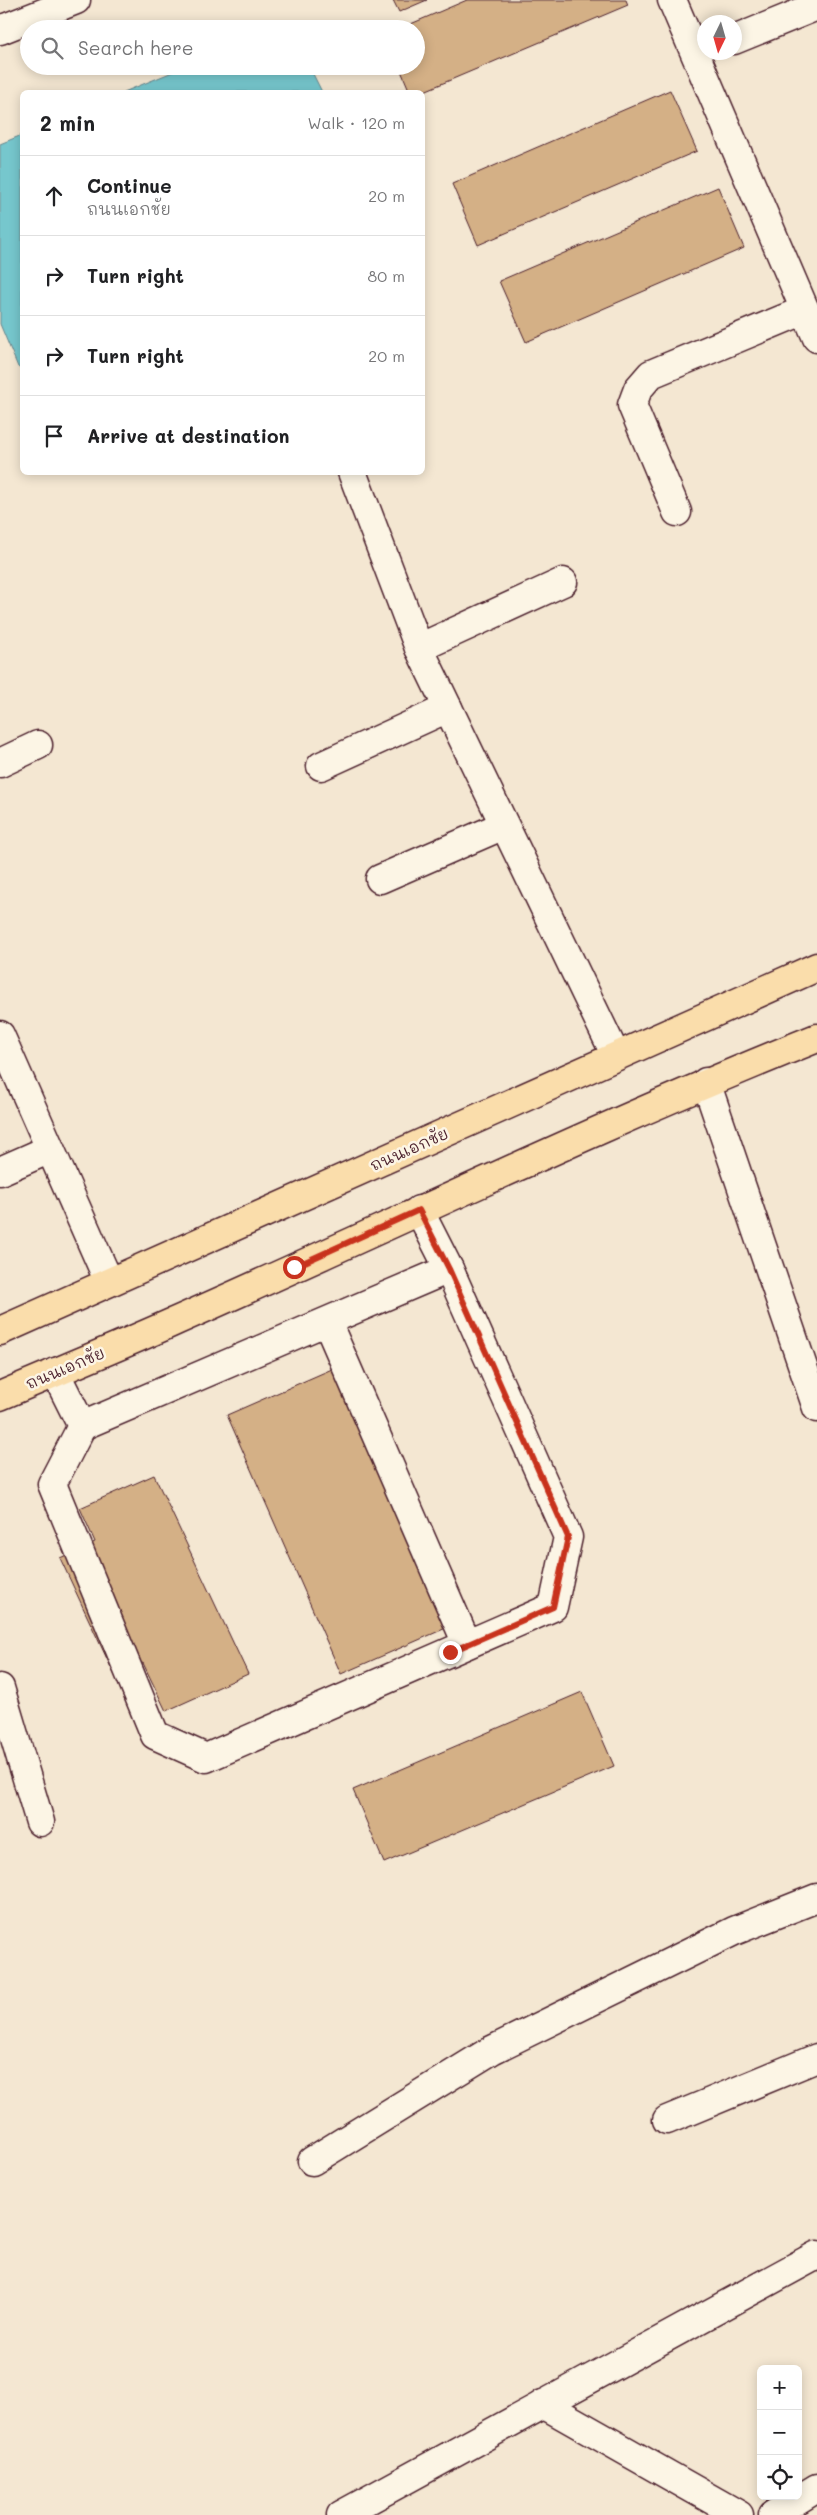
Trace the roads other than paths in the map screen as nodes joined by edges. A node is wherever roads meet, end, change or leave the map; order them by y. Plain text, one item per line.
1 (76, 0) edge
2 (672, 0) edge
3 (817, 6) edge
4 (25, 20) edge
5 (20, 22) edge
6 (0, 30) edge
7 (742, 37) edge
8 (697, 47) edge
9 (703, 60) edge
10 (805, 310) junction
11 (817, 338) edge
12 (353, 475) edge
13 (677, 512) dead end
14 (563, 582) dead end
15 (419, 648) junction
16 (448, 708) junction
17 (38, 745) dead end
18 (0, 763) edge
19 (321, 766) dead end
20 (504, 825) junction
21 (380, 879) dead end
22 (817, 967) edge
23 (0, 1035) edge
24 (817, 1038) edge
25 (616, 1056) junction
26 (706, 1082) junction
27 (50, 1149) junction
28 (0, 1171) edge
29 (419, 1210) junction
30 (449, 1269) junction
31 (109, 1282) junction
32 (327, 1322) junction
33 (0, 1331) edge
34 (55, 1372) junction
35 (0, 1396) edge
36 (817, 1408) edge
37 (82, 1426) junction
38 (467, 1644) junction
39 (0, 1688) edge
40 (40, 1822) dead end
41 (817, 1898) edge
42 (817, 2058) edge
43 (668, 2120) dead end
44 (312, 2161) dead end
45 (817, 2255) edge
46 (543, 2404) junction
47 (817, 2488) edge
48 (341, 2515) edge
49 (739, 2515) edge
50 (773, 2515) edge

1 - 4 street
2 - 8 street
3 - 7 street
5 - 6 street
9 - 10 street
10 - 11 street
10 - 13 street
12 - 15 street
14 - 15 street
15 - 16 street
16 - 19 street
16 - 20 street
17 - 18 street
20 - 21 street
20 - 25 street
22 - 25 main road, ถนนเอกชัย
23 - 27 street
24 - 26 main road, ถนนเอกชัย
25 - 31 main road, ถนนเอกชัย
26 - 29 main road, ถนนเอกชัย
26 - 36 street
27 - 28 street
27 - 31 street
29 - 30 street
29 - 34 main road, ถนนเอกชัย
30 - 32 street
30 - 38 street
31 - 33 main road, ถนนเอกชัย
32 - 37 street
32 - 38 street
34 - 35 main road, ถนนเอกชัย
34 - 37 street
37 - 38 street
39 - 40 street
41 - 44 street
42 - 43 street
45 - 46 street
46 - 48 street
46 - 49 street
47 - 50 street

